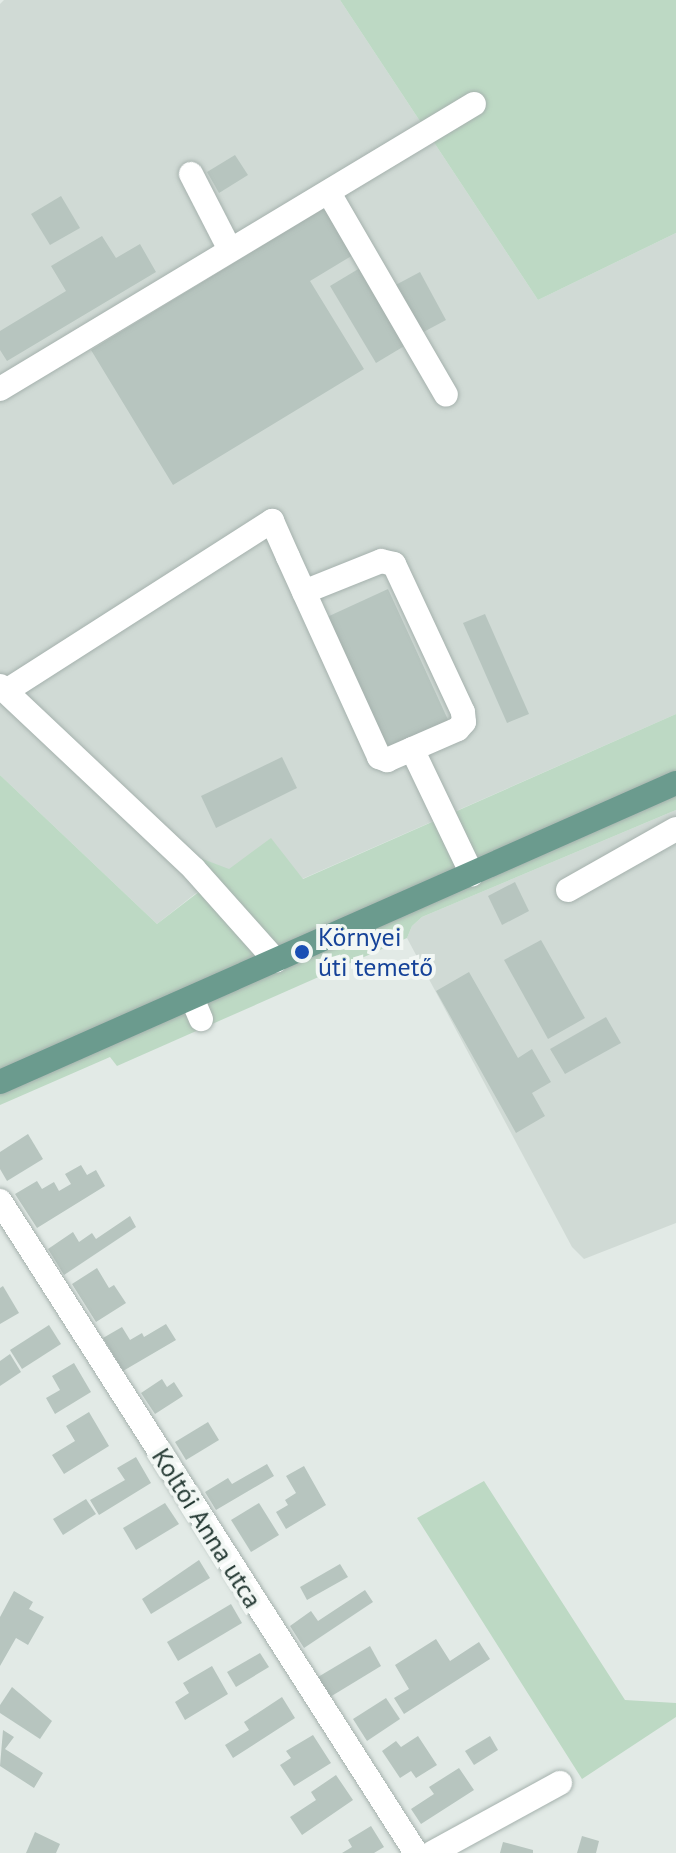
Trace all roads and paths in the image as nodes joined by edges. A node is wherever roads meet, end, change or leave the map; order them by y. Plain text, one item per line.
1 (474, 104) dead end
2 (191, 174) dead end
3 (329, 193) junction
4 (230, 250) junction
5 (0, 389) edge
6 (446, 395) dead end
7 (304, 592) junction
8 (3, 688) edge
9 (412, 749) junction
10 (676, 783) edge
11 (676, 829) edge
12 (472, 874) junction
13 (568, 890) dead end
14 (276, 961) junction
15 (0, 1082) edge
16 (0, 1201) edge
17 (560, 1783) dead end
18 (416, 1853) edge
19 (432, 1853) edge

1 - 3 street
2 - 4 street
3 - 4 street
3 - 6 street
4 - 5 street
7 - 8 street
7 - 9 street
7 - 9 street
8 - 14 street
9 - 12 street
10 - 12 main road
11 - 13 street
12 - 14 main road
14 - 15 main road
16 - 18 street, Koltói Anna utca
17 - 19 street

